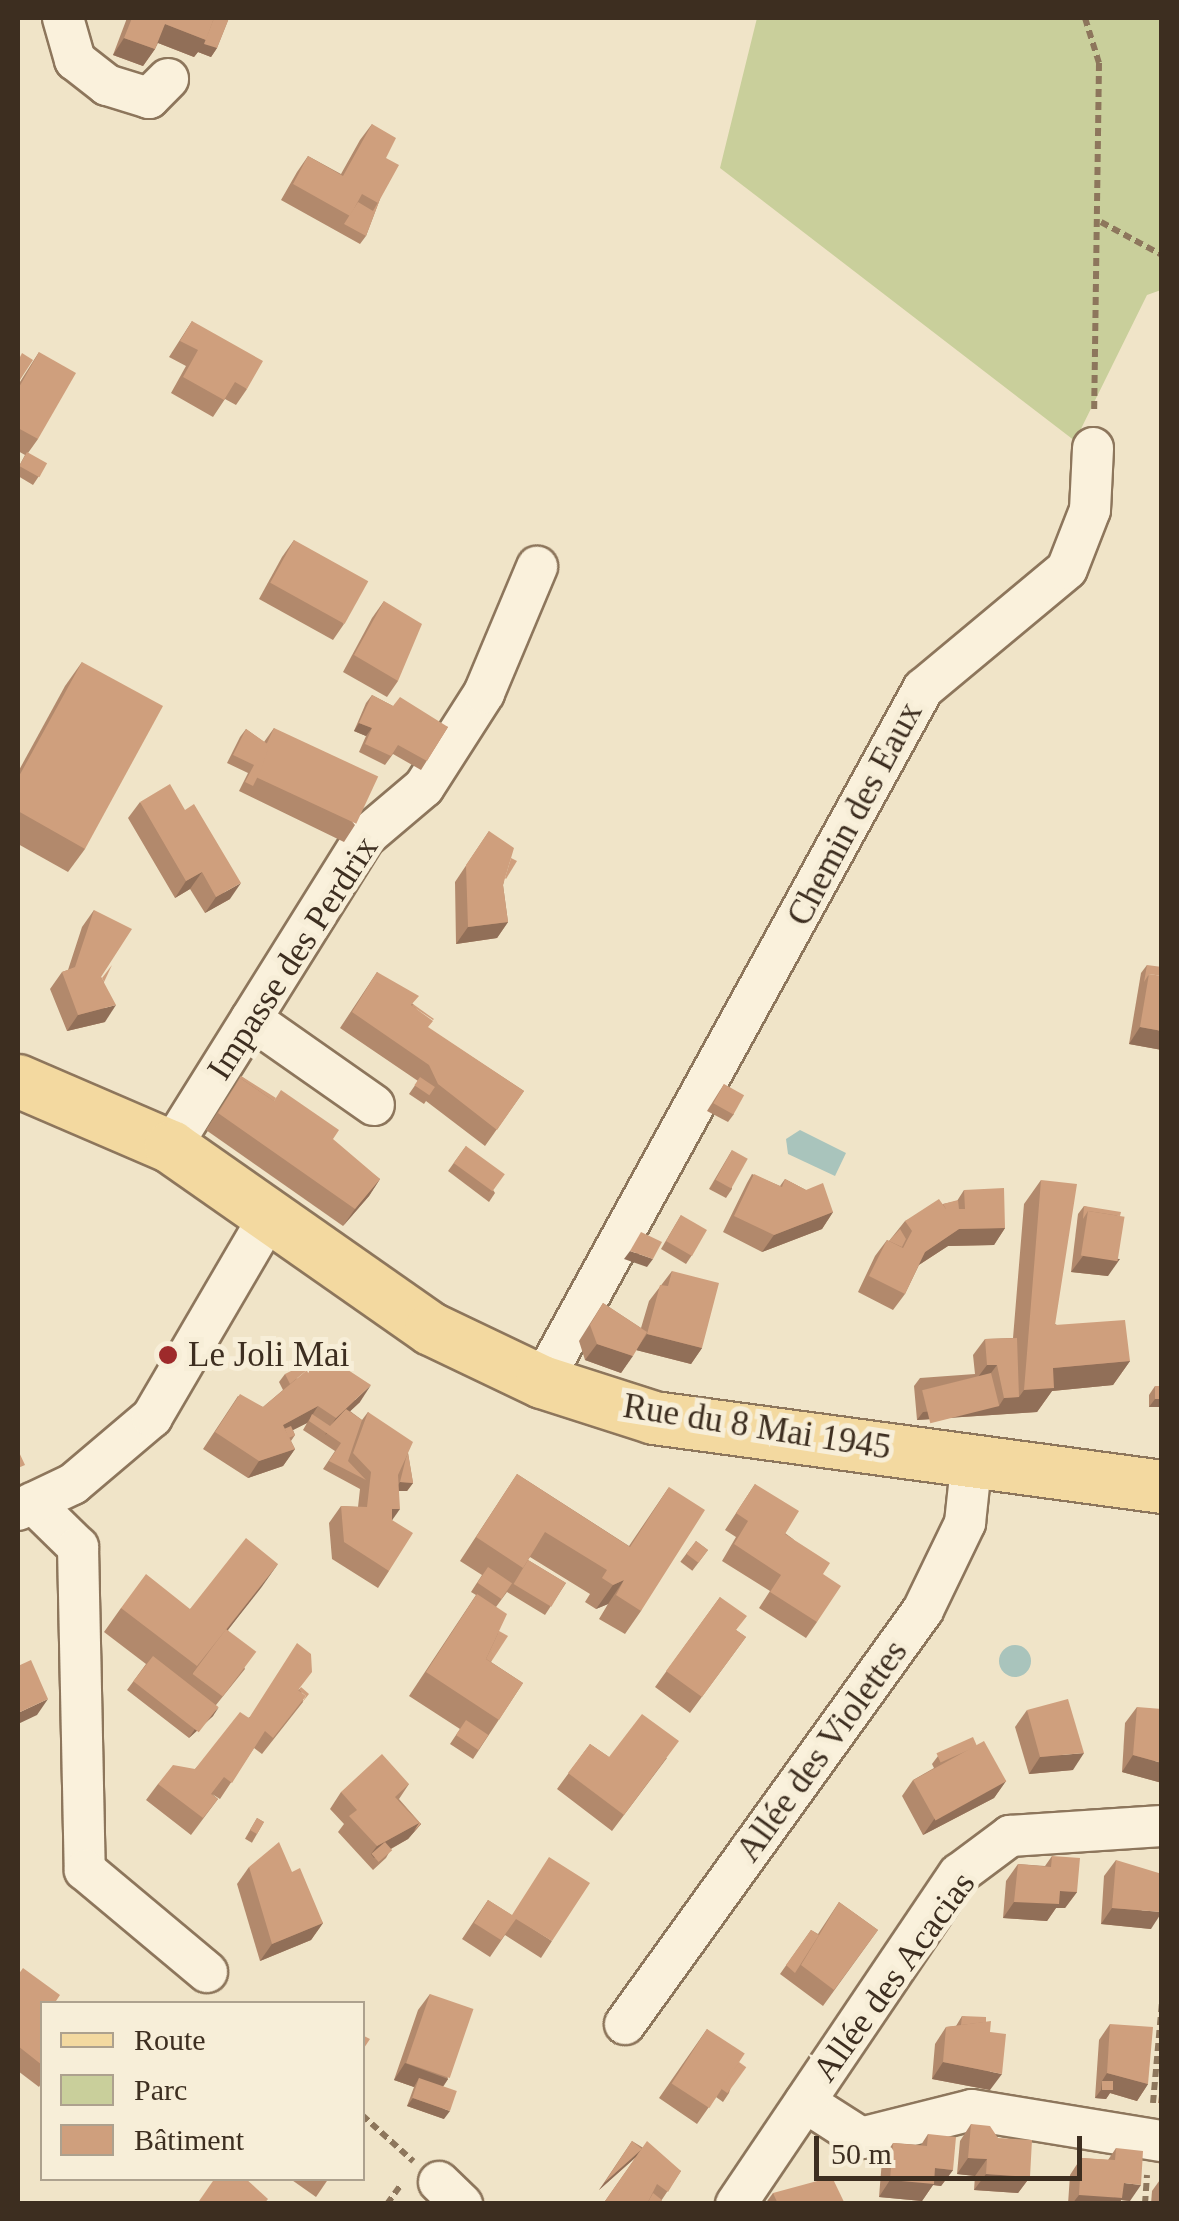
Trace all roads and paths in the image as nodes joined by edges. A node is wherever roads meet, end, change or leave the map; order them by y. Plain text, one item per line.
1 (64, 18) edge
2 (1085, 18) edge
3 (168, 79) dead end
4 (1100, 222) junction
5 (1162, 254) edge
6 (1093, 448) joint
7 (538, 566) dead end
8 (252, 1019) junction
9 (18, 1080) edge
10 (374, 1106) dead end
11 (171, 1148) junction
12 (270, 1215) junction
13 (542, 1382) junction
14 (972, 1458) junction
15 (1162, 1487) edge
16 (25, 1507) edge
17 (1162, 1826) edge
18 (207, 1972) dead end
19 (1162, 2003) edge
20 (626, 2024) dead end
21 (1155, 2074) edge
22 (804, 2102) junction
23 (365, 2117) edge
24 (1162, 2141) edge
25 (1146, 2186) edge
26 (451, 2193) edge
27 (736, 2204) edge
28 (1145, 2204) edge

1 - 3 street
2 - 4 path
4 - 5 path
4 - 6 path
6 - 13 street, Chemin des Eaux
7 - 8 street, Impasse des Perdrix
8 - 10 street
8 - 11 street, Impasse des Perdrix
9 - 11 main road, Rue du 8 Mai 1945
11 - 12 main road, Rue du 8 Mai 1945
12 - 13 main road, Rue du 8 Mai 1945
12 - 16 street
13 - 14 main road, Rue du 8 Mai 1945
14 - 15 main road, Rue du 8 Mai 1945
14 - 20 street, Allée des Violettes
16 - 18 street
17 - 22 street, Allée des Acacias
19 - 21 path
22 - 24 street
22 - 27 street, Allée des Acacias
23 - 26 path
25 - 28 path

